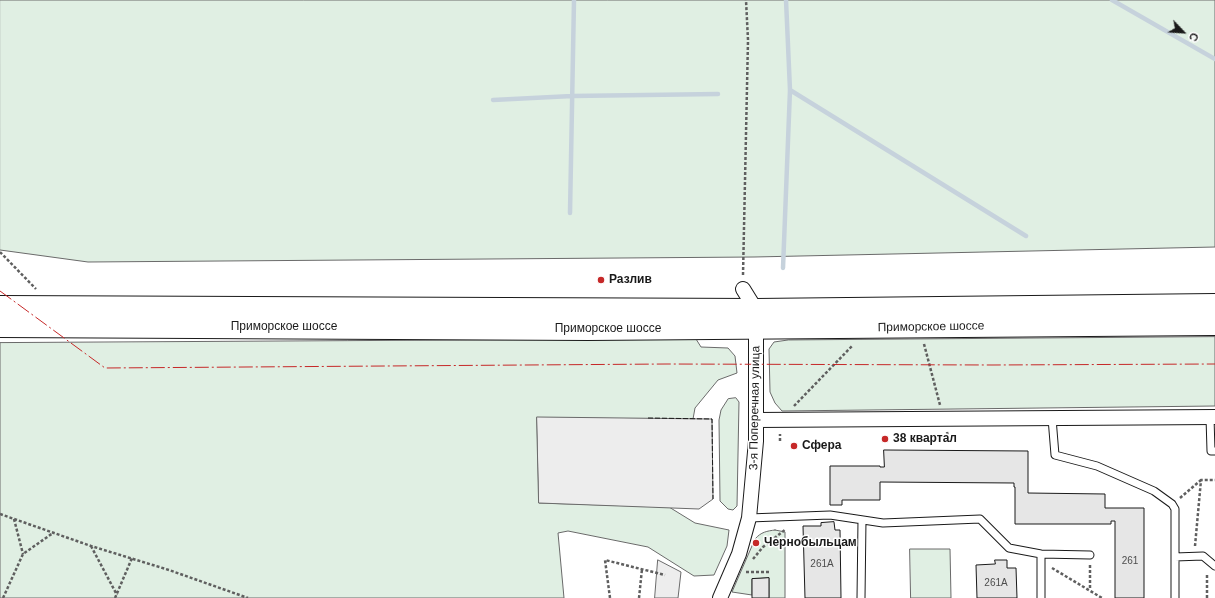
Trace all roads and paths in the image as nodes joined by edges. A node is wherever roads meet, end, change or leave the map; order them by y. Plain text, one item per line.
1 (746, 0) edge
2 (0, 252) edge
3 (37, 289) dead end
4 (743, 289) joint
5 (1215, 306) edge
6 (0, 307) edge
7 (756, 319) junction
8 (1215, 324) edge
9 (0, 326) edge
10 (924, 343) dead end
11 (854, 344) dead end
12 (936, 390) dead end
13 (1213, 417) edge
14 (1052, 418) junction
15 (757, 420) junction
16 (780, 420) junction
17 (780, 441) dead end
18 (1215, 451) edge
19 (1201, 480) junction
20 (1215, 480) edge
21 (1172, 504) junction
22 (0, 514) edge
23 (749, 518) junction
24 (14, 519) junction
25 (862, 520) junction
26 (786, 529) dead end
27 (54, 533) junction
28 (91, 546) junction
29 (23, 554) junction
30 (1041, 554) junction
31 (1090, 555) joint
32 (1194, 556) junction
33 (1175, 557) junction
34 (132, 558) junction
35 (1207, 560) junction
36 (750, 562) dead end
37 (1041, 562) junction
38 (1215, 566) edge
39 (746, 567) dead end
40 (642, 570) junction
41 (769, 572) dead end
42 (665, 575) dead end
43 (1090, 591) junction
44 (232, 593) junction
45 (116, 596) edge
46 (3, 598) edge
47 (235, 598) edge
48 (248, 598) edge
49 (610, 598) edge
50 (639, 598) edge
51 (720, 598) edge
52 (861, 598) edge
53 (1040, 598) edge
54 (1102, 598) edge
55 (1174, 598) edge
56 (1207, 598) edge

1 - 4 path
2 - 3 path
4 - 7 street
5 - 7 highway, Приморское шоссе
6 - 7 highway, Приморское шоссе
7 - 8 highway, Приморское шоссе
7 - 9 highway, Приморское шоссе
7 - 15 street, 3-я Поперечная улица
10 - 12 path
11 - 16 path
13 - 14 street
13 - 18 lane
14 - 16 street
14 - 21 lane
15 - 16 street
15 - 23 street, 3-я Поперечная улица
16 - 17 path
19 - 20 path
19 - 21 path
19 - 32 path
21 - 33 lane
22 - 24 path
23 - 25 lane
23 - 51 street, 3-я Поперечная улица
24 - 27 path
24 - 29 path
25 - 30 lane
25 - 52 lane
26 - 36 path
27 - 28 path
27 - 29 path
28 - 34 path
28 - 45 path
29 - 46 path
30 - 31 lane
30 - 37 lane
31 - 43 path
32 - 33 lane
32 - 35 lane
33 - 55 lane
34 - 44 path
34 - 45 path
35 - 38 lane
35 - 56 path
37 - 43 path
37 - 53 lane
39 - 41 path
40 - 42 path
40 - 49 path
40 - 50 path
43 - 54 path
44 - 47 path
44 - 48 path

